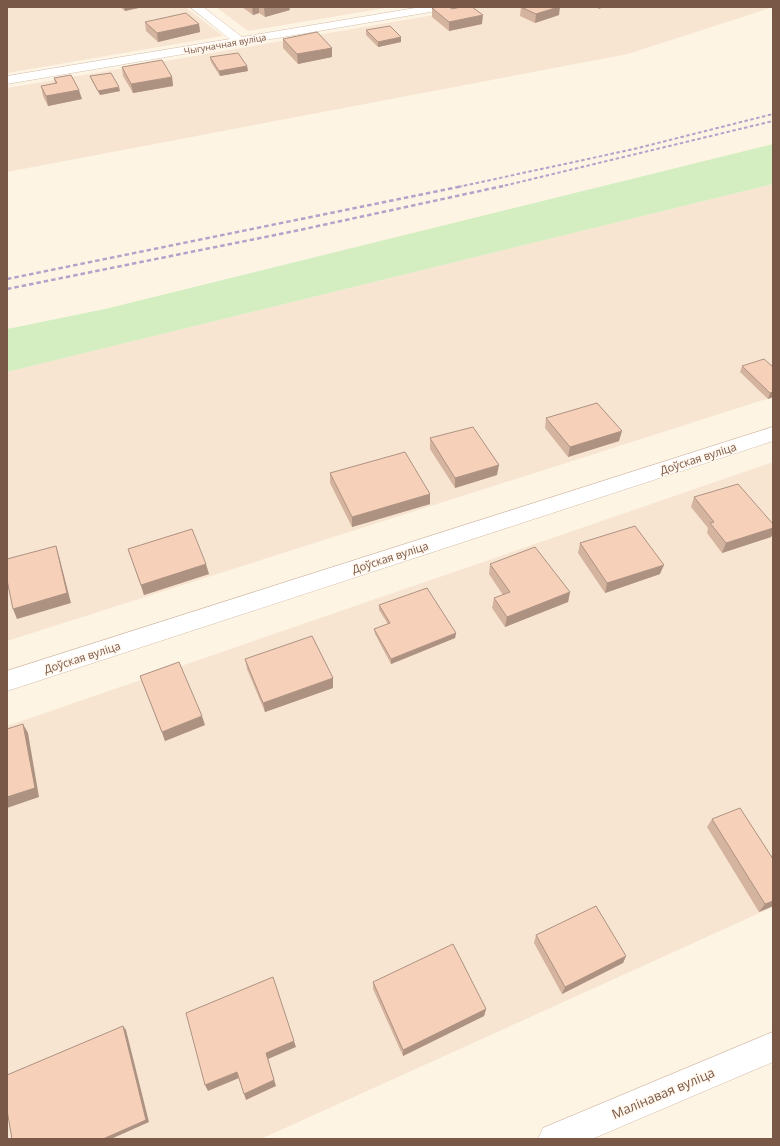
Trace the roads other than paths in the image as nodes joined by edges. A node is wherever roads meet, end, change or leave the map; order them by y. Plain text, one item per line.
1 (196, 7) edge
2 (442, 7) edge
3 (240, 41) junction
4 (7, 80) edge
5 (773, 434) edge
6 (7, 681) edge
7 (773, 1047) edge
8 (554, 1139) edge

1 - 3 street
2 - 3 street, Чыгуначная вуліца
3 - 4 street, Чыгуначная вуліца
5 - 6 street, Доўская вуліца
7 - 8 street, Малінавая вуліца

